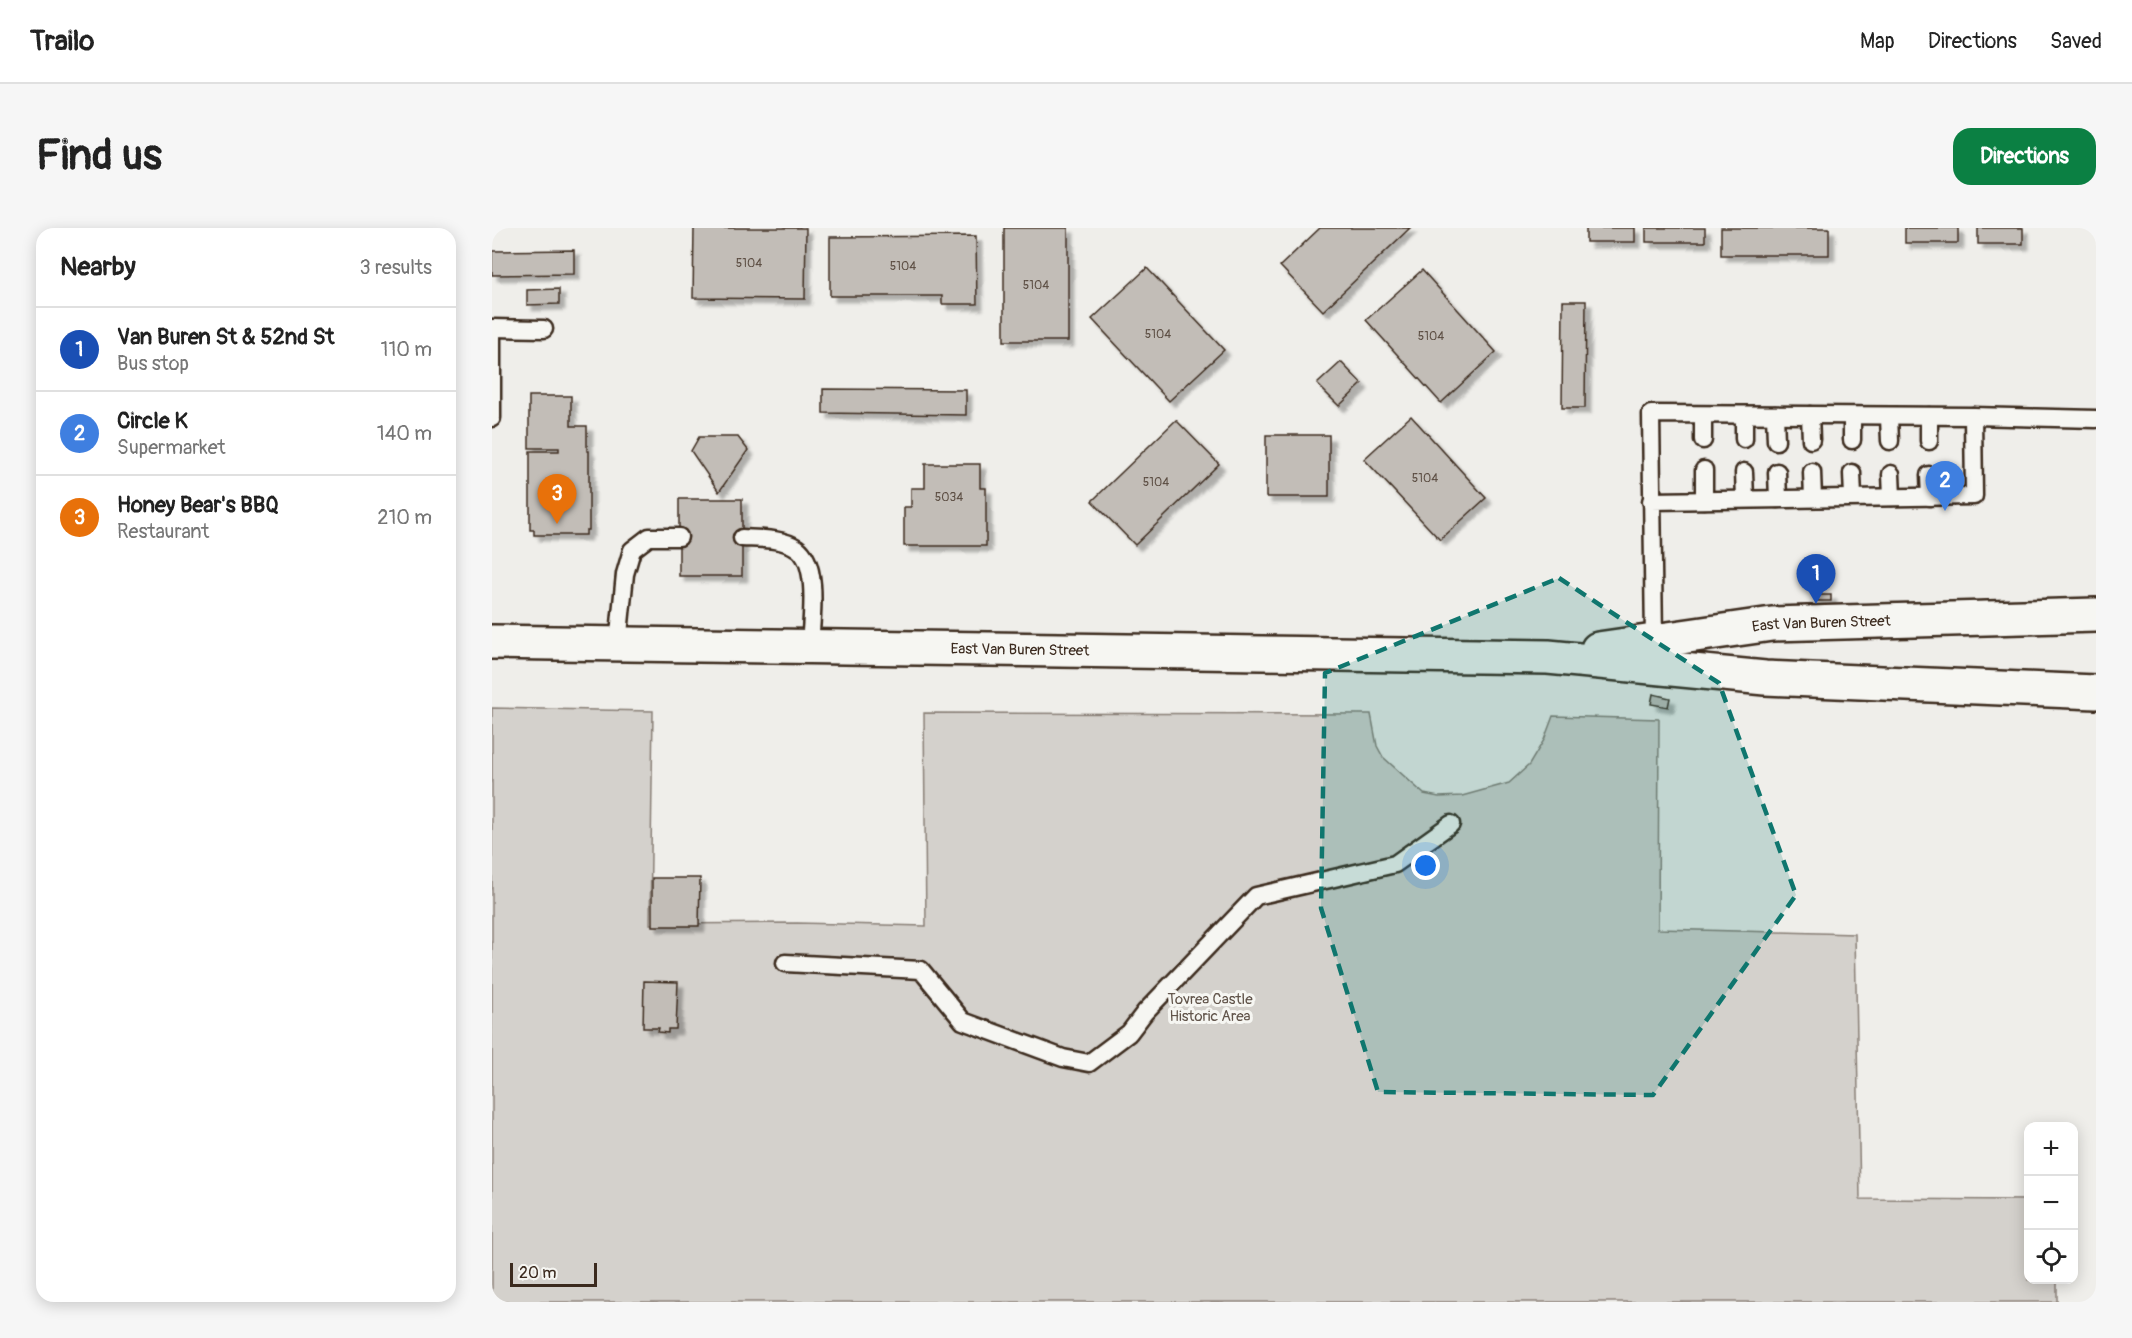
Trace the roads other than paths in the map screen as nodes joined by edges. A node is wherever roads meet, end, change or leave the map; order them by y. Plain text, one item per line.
1 (492, 328) edge
2 (544, 329) dead end
3 (1703, 415) junction
4 (1744, 415) junction
5 (1775, 415) junction
6 (1810, 415) junction
7 (1852, 416) junction
8 (1929, 416) junction
9 (1973, 416) junction
10 (1889, 417) junction
11 (492, 418) edge
12 (2096, 419) edge
13 (1744, 439) dead end
14 (1703, 440) dead end
15 (1811, 440) dead end
16 (1852, 440) dead end
17 (1776, 441) dead end
18 (1890, 441) dead end
19 (1929, 441) dead end
20 (1704, 470) dead end
21 (1744, 472) dead end
22 (1777, 472) dead end
23 (1812, 472) dead end
24 (1852, 473) dead end
25 (1891, 474) dead end
26 (1929, 475) dead end
27 (1853, 497) junction
28 (1892, 497) junction
29 (1930, 497) junction
30 (1813, 498) junction
31 (1745, 499) junction
32 (1778, 499) junction
33 (1704, 500) junction
34 (1651, 501) junction
35 (679, 537) dead end
36 (742, 538) dead end
37 (2096, 615) edge
38 (1654, 641) junction
39 (492, 642) edge
40 (618, 644) junction
41 (810, 647) junction
42 (1548, 657) junction
43 (2096, 692) edge
44 (1451, 824) dead end
45 (785, 963) dead end

1 - 2 lane
1 - 11 lane
3 - 4 lane
3 - 14 lane
3 - 34 lane
4 - 5 lane
4 - 13 lane
5 - 6 lane
5 - 17 lane
6 - 7 lane
6 - 15 lane
7 - 10 lane
7 - 16 lane
8 - 9 lane
8 - 10 lane
8 - 19 lane
9 - 12 lane
9 - 29 lane
10 - 18 lane
20 - 33 lane
21 - 31 lane
22 - 32 lane
23 - 30 lane
24 - 27 lane
25 - 28 lane
26 - 29 lane
27 - 28 lane
27 - 30 lane
28 - 29 lane
30 - 32 lane
31 - 32 lane
31 - 33 lane
33 - 34 lane
34 - 38 lane
35 - 40 lane
36 - 41 lane
37 - 38 main road, East Van Buren Street
38 - 42 main road, East Van Buren Street
39 - 40 main road, East Van Buren Street
40 - 41 main road, East Van Buren Street
41 - 42 main road, East Van Buren Street
42 - 43 main road, East Van Buren Street
44 - 45 lane

